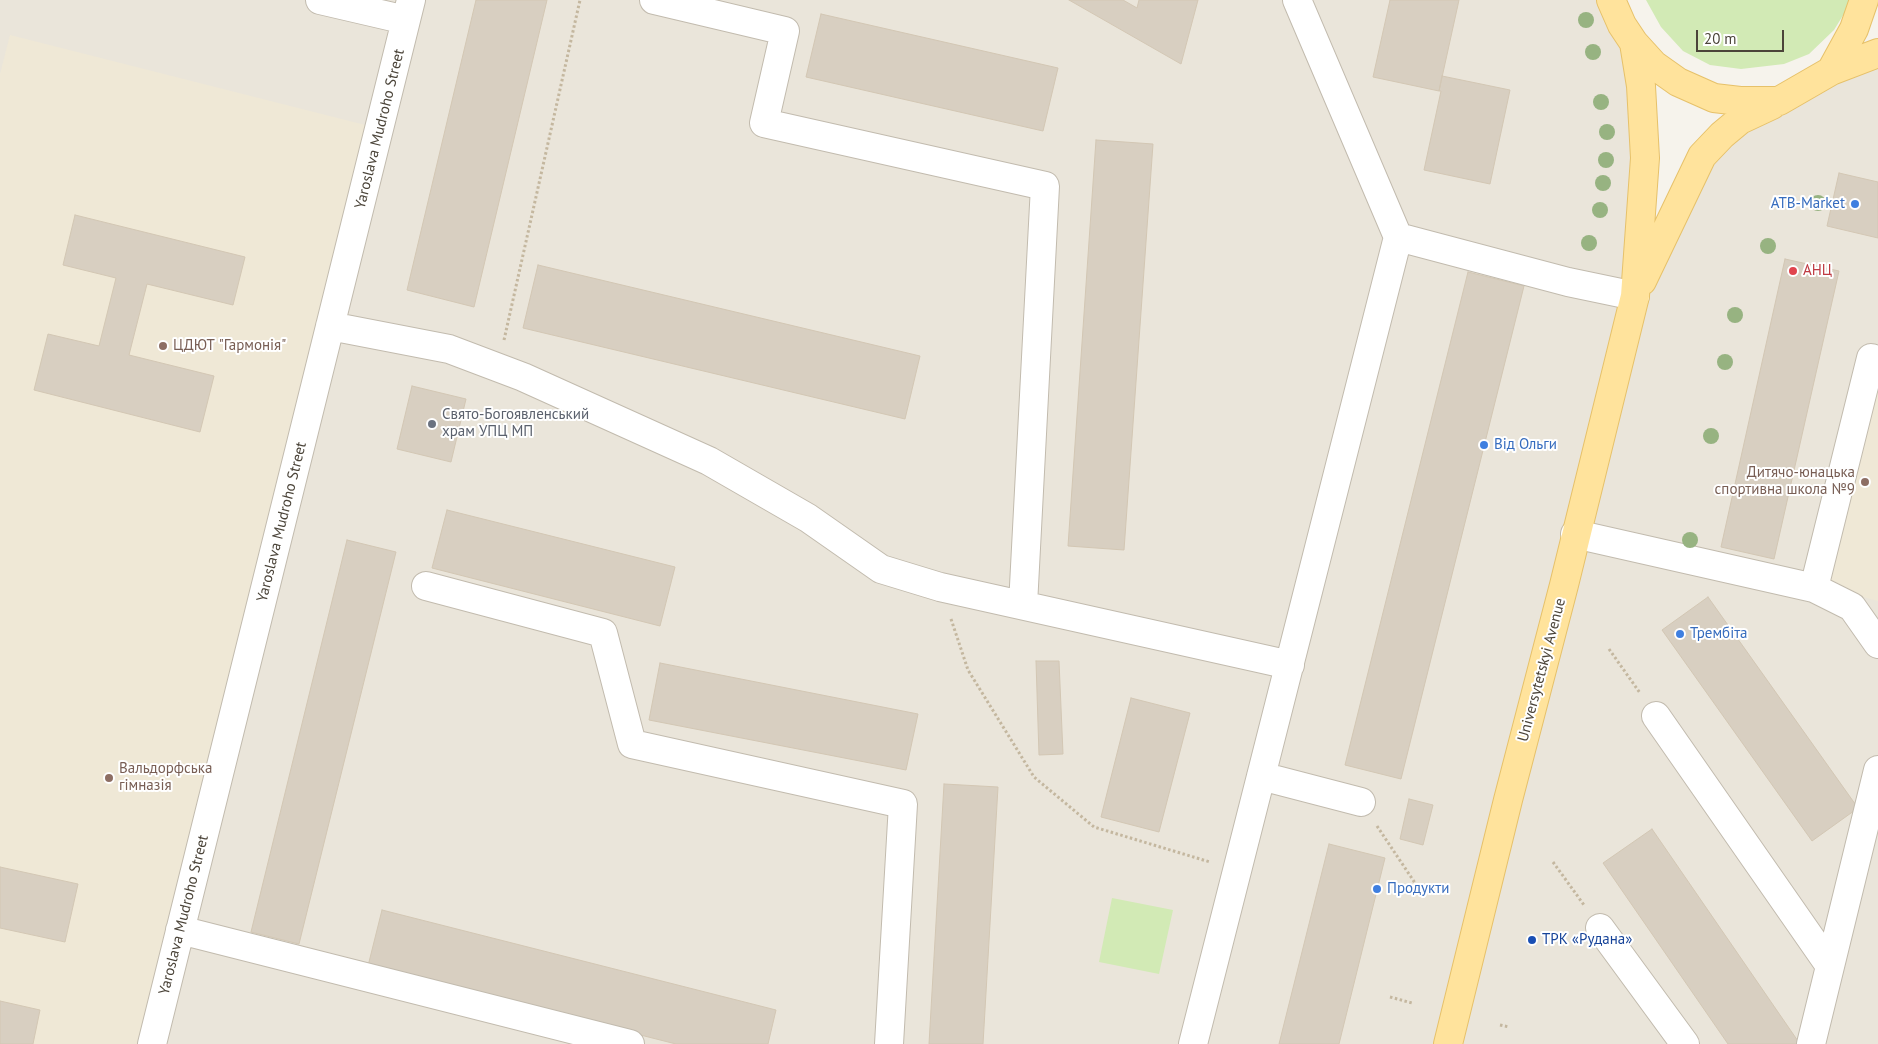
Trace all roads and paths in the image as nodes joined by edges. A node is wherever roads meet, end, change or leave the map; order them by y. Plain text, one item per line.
1 (320, 0) edge
2 (580, 0) edge
3 (654, 0) edge
4 (1297, 0) edge
5 (1611, 0) edge
6 (1864, 0) edge
7 (409, 10) edge
8 (1634, 43) junction
9 (1878, 52) edge
10 (1831, 71) junction
11 (1779, 101) junction
12 (1398, 238) junction
13 (1635, 296) junction
14 (330, 326) junction
15 (1878, 360) edge
16 (498, 368) junction
17 (1576, 534) junction
18 (426, 586) dead end
19 (940, 587) junction
20 (1814, 588) junction
21 (1023, 605) junction
22 (1878, 644) edge
23 (1609, 648) dead end
24 (1290, 665) junction
25 (1656, 716) joint
26 (1878, 770) edge
27 (1261, 776) junction
28 (1361, 802) joint
29 (1553, 862) dead end
30 (1237, 870) junction
31 (1417, 886) dead end
32 (1600, 928) joint
33 (180, 930) junction
34 (1830, 966) junction
35 (1390, 997) dead end
36 (1412, 1003) dead end
37 (1500, 1025) dead end
38 (1509, 1027) dead end
39 (152, 1044) edge
40 (630, 1044) edge
41 (889, 1044) edge
42 (1193, 1044) edge
43 (1448, 1044) edge
44 (1685, 1044) edge
45 (1811, 1044) edge

1 - 7 street
2 - 16 path
3 - 21 street
4 - 12 street
5 - 8 main road
6 - 10 main road
7 - 14 street, Yaroslava Mudroho Street
8 - 11 main road
8 - 13 main road
9 - 10 main road
10 - 11 main road
11 - 13 main road
12 - 13 street
12 - 24 street
13 - 17 main road, Universytetskyi Avenue
14 - 16 street
14 - 33 street, Yaroslava Mudroho Street
15 - 20 street
16 - 19 street
17 - 20 street
17 - 43 main road, Universytetskyi Avenue
18 - 41 street
19 - 21 street
19 - 30 path
20 - 22 street
21 - 24 street
23 - 25 path
24 - 27 street
25 - 34 street
26 - 34 street
27 - 28 street
27 - 30 street
28 - 31 path
29 - 32 path
30 - 42 street
32 - 44 street
33 - 39 street, Yaroslava Mudroho Street
33 - 40 street
34 - 45 street
35 - 36 path
37 - 38 path

